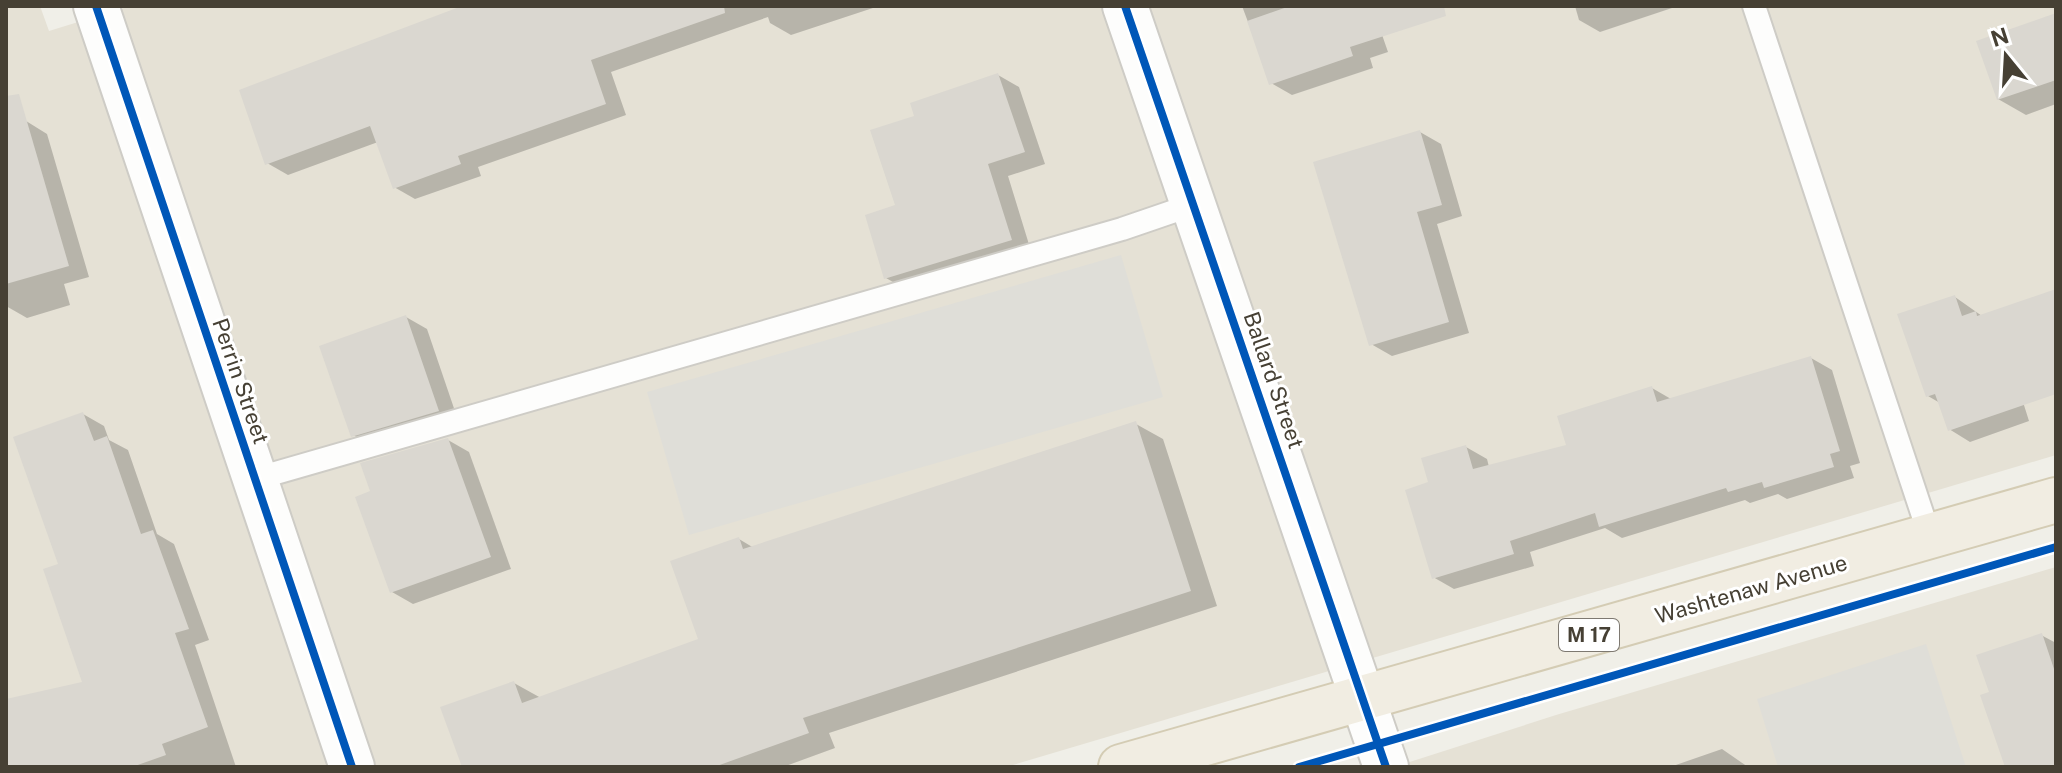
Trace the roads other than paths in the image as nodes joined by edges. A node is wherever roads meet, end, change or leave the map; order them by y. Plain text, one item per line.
1 (96, 6) edge
2 (1125, 6) edge
3 (1754, 6) edge
4 (1195, 204) junction
5 (255, 479) junction
6 (2056, 500) edge
7 (1930, 537) junction
8 (1363, 699) junction
9 (352, 767) edge
10 (1121, 767) edge
11 (1386, 767) edge

1 - 5 street, Perrin Street
2 - 4 street, Ballard Street
3 - 7 lane
4 - 5 lane
4 - 8 street, Ballard Street
5 - 9 street, Perrin Street
6 - 7 main road, Washtenaw Avenue / M 17
7 - 8 main road, Washtenaw Avenue / M 17
8 - 10 main road, Washtenaw Avenue / M 17
8 - 11 street, Ballard Street

